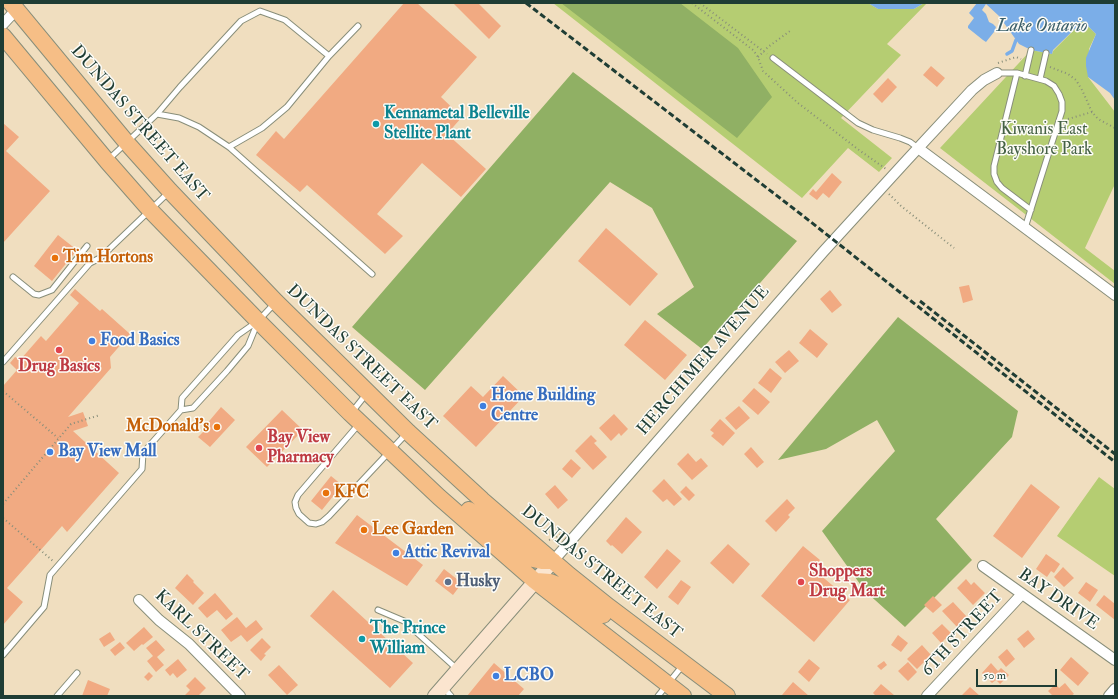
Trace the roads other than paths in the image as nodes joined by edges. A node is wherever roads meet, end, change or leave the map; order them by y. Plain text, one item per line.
1 (15, 7) edge
2 (3, 24) edge
3 (358, 26) dead end
4 (3, 36) edge
5 (1031, 50) dead end
6 (1046, 53) dead end
7 (329, 56) junction
8 (773, 58) road end
9 (997, 74) joint
10 (1017, 74) junction
11 (1025, 76) junction
12 (1040, 79) junction
13 (157, 114) junction
14 (127, 143) junction
15 (229, 147) junction
16 (918, 148) junction
17 (107, 161) junction
18 (170, 191) junction
19 (150, 210) junction
20 (1031, 210) junction
21 (1025, 228) junction
22 (87, 246) dead end
23 (372, 274) dead end
24 (13, 277) dead end
25 (1115, 295) edge
26 (276, 302) junction
27 (258, 322) junction
28 (3, 362) edge
29 (368, 393) junction
30 (181, 410) junction
31 (355, 418) junction
32 (408, 432) junction
33 (389, 451) junction
34 (440, 497) junction
35 (553, 561) junction
36 (983, 566) dead end
37 (535, 581) junction
38 (1022, 594) junction
39 (139, 600) dead end
40 (378, 610) dead end
41 (639, 630) junction
42 (3, 654) edge
43 (1115, 660) edge
44 (684, 664) junction
45 (458, 670) junction
46 (77, 673) dead end
47 (1115, 689) edge
48 (663, 690) edge
49 (443, 693) edge
50 (57, 696) edge
51 (240, 696) edge
52 (683, 696) edge
53 (727, 696) edge
54 (927, 696) edge
55 (1109, 696) edge

1 - 2 street
1 - 14 main road, DUNDAS STREET EAST
3 - 7 lane
4 - 17 main road
5 - 11 lane
6 - 12 lane
7 - 13 lane
7 - 15 lane
8 - 16 lane
9 - 10 lane, HERCHIMER AVENUE
9 - 16 street, HERCHIMER AVENUE
10 - 11 lane, HERCHIMER AVENUE
10 - 20 lane
11 - 12 lane, HERCHIMER AVENUE
12 - 20 lane
13 - 14 lane
13 - 15 lane
14 - 17 lane
14 - 18 main road, DUNDAS STREET EAST
15 - 23 lane
16 - 21 street
16 - 35 street, HERCHIMER AVENUE
17 - 19 main road
18 - 19 lane
18 - 26 main road, DUNDAS STREET EAST
19 - 27 main road
19 - 28 lane
20 - 21 lane
21 - 25 street
22 - 24 lane
26 - 27 lane
26 - 29 main road, DUNDAS STREET EAST
27 - 30 lane
27 - 30 lane
27 - 31 main road
29 - 31 lane
29 - 32 main road, DUNDAS STREET EAST
30 - 42 lane
31 - 33 main road
31 - 33 lane
32 - 33 lane
32 - 35 main road, DUNDAS STREET EAST
33 - 34 main road
34 - 35 main road
34 - 37 main road
35 - 37 street, HERCHIMER AVENUE
35 - 41 main road, DUNDAS STREET EAST
36 - 38 street, BAY DRIVE
37 - 41 main road
37 - 45 street, HERCHIMER AVENUE
37 - 48 main road
38 - 43 street, BAY DRIVE
38 - 54 street, 6TH STREET
39 - 51 street, KARL STREET
40 - 45 lane
41 - 44 main road, DUNDAS STREET EAST
44 - 48 lane
44 - 53 main road, DUNDAS STREET EAST
45 - 49 street, HERCHIMER AVENUE
46 - 50 lane
47 - 55 street
48 - 52 main road

